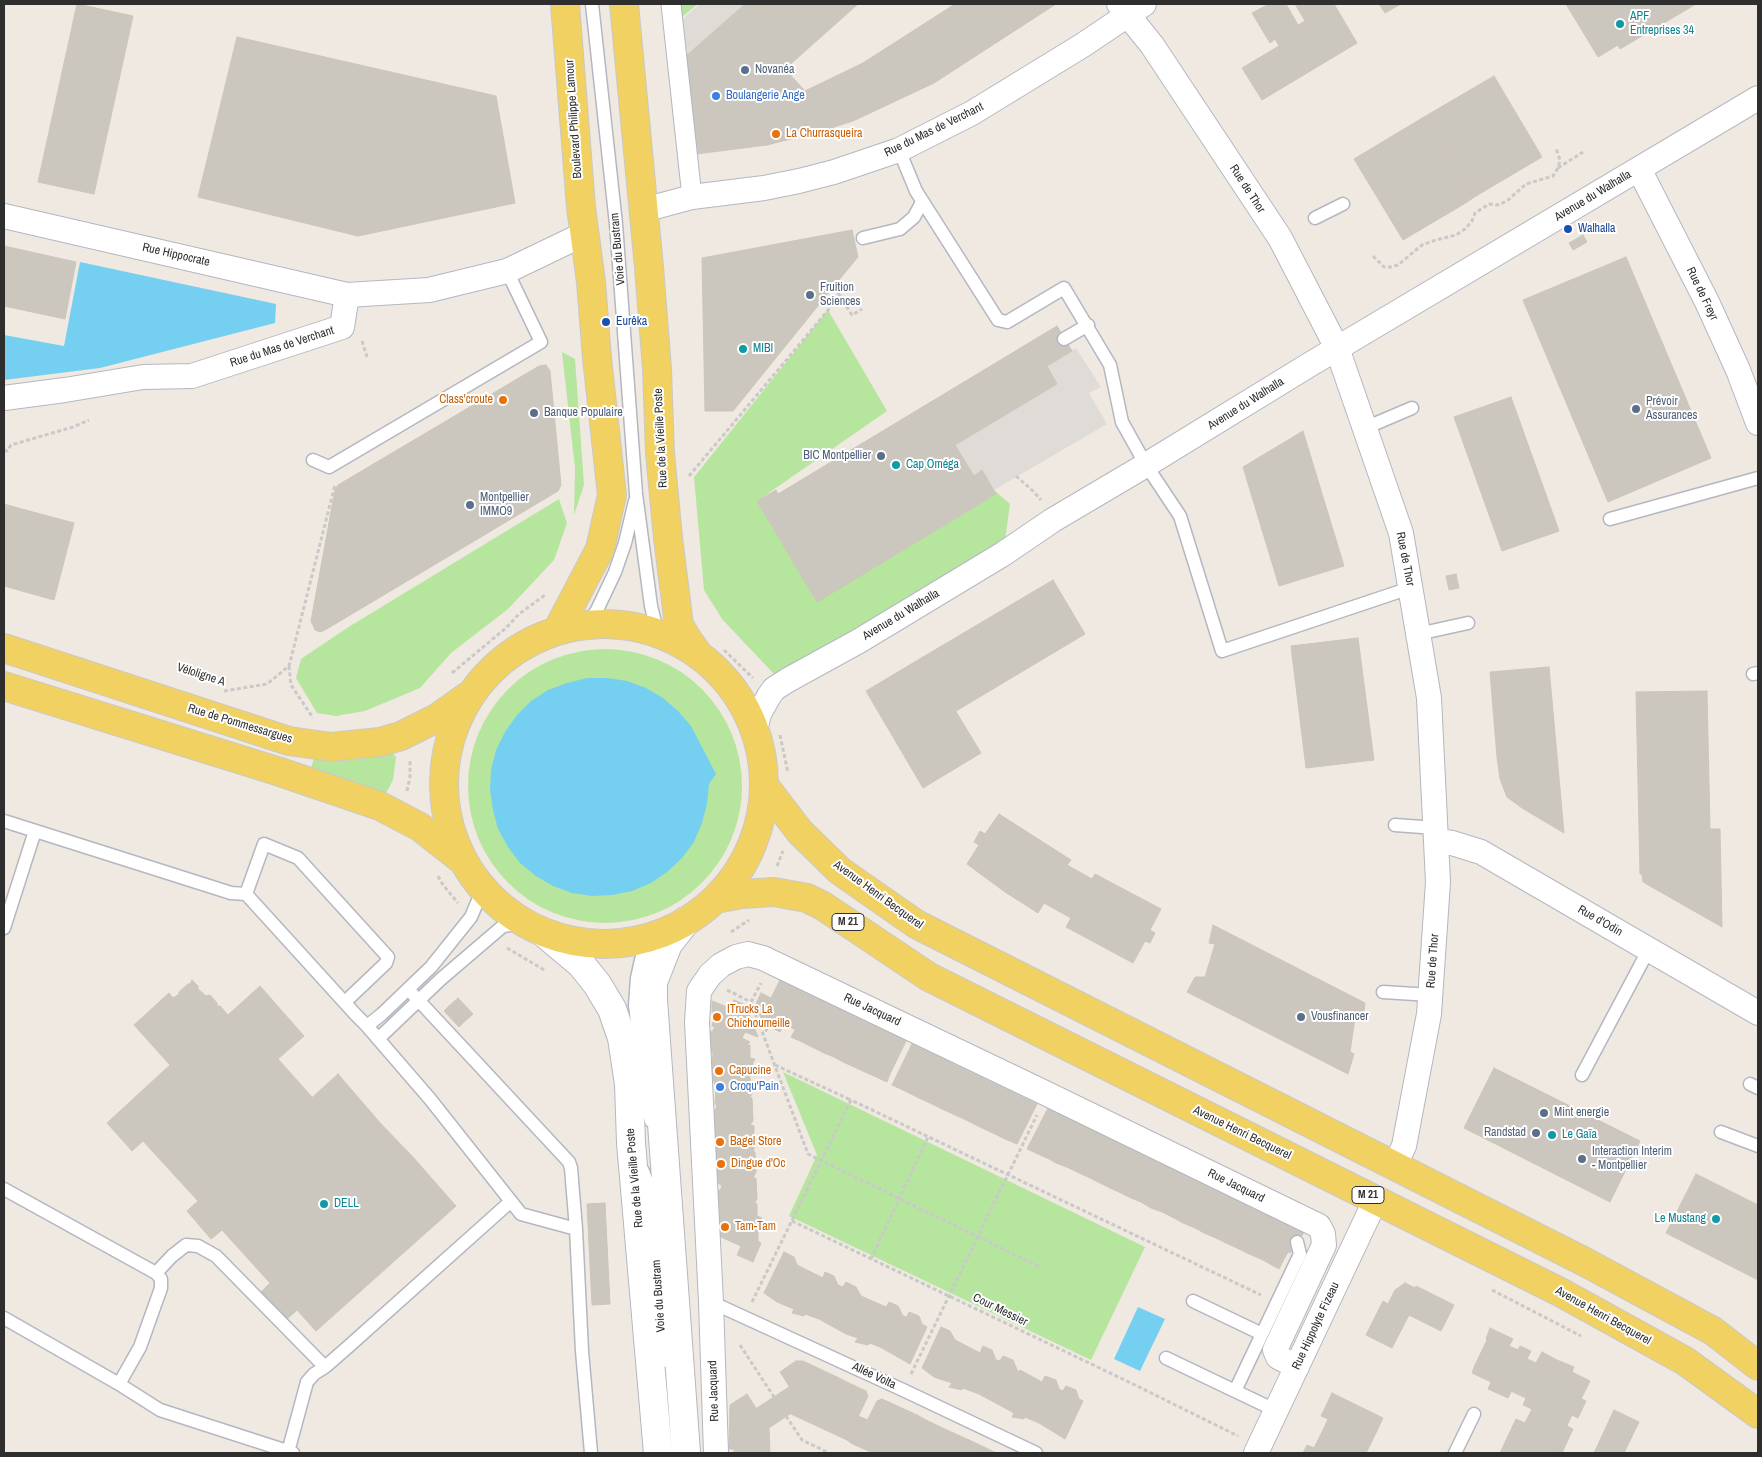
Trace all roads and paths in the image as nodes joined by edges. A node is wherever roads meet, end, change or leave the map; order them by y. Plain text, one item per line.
1 (565, 4) edge
2 (592, 4) edge
3 (624, 4) edge
4 (671, 4) edge
5 (1131, 8) edge
6 (1758, 98) edge
7 (1556, 148) dead end
8 (899, 150) junction
9 (1583, 152) dead end
10 (1558, 168) junction
11 (1638, 169) junction
12 (692, 197) junction
13 (922, 202) junction
14 (1343, 204) dead end
15 (644, 214) junction
16 (4, 216) edge
17 (1315, 218) dead end
18 (584, 234) junction
19 (863, 238) dead end
20 (1373, 256) dead end
21 (507, 271) junction
22 (834, 286) dead end
23 (347, 295) junction
24 (840, 296) junction
25 (862, 309) dead end
26 (1088, 325) junction
27 (1064, 339) dead end
28 (1337, 348) junction
29 (4, 398) edge
30 (1412, 408) dead end
31 (89, 420) dead end
32 (1758, 423) edge
33 (1365, 428) junction
34 (4, 450) edge
35 (312, 460) dead end
36 (1146, 465) junction
37 (329, 467) junction
38 (1016, 476) dead end
39 (1758, 478) edge
40 (683, 483) dead end
41 (636, 494) junction
42 (1610, 519) dead end
43 (1053, 520) junction
44 (550, 587) dead end
45 (1410, 588) junction
46 (1468, 623) dead end
47 (587, 625) junction
48 (558, 631) junction
49 (658, 634) junction
50 (1418, 634) junction
51 (4, 648) edge
52 (700, 655) junction
53 (288, 666) junction
54 (448, 678) dead end
55 (4, 686) edge
56 (232, 694) dead end
57 (472, 694) junction
58 (306, 717) dead end
59 (411, 731) junction
60 (767, 732) junction
61 (790, 781) dead end
62 (764, 785) junction
63 (401, 817) junction
64 (4, 821) edge
65 (794, 824) junction
66 (1395, 825) dead end
67 (35, 831) junction
68 (1437, 835) junction
69 (463, 861) junction
70 (479, 885) junction
71 (766, 892) junction
72 (246, 894) junction
73 (715, 899) junction
74 (686, 921) junction
75 (4, 928) edge
76 (533, 928) junction
77 (651, 937) junction
78 (1649, 949) junction
79 (408, 989) junction
80 (1383, 992) dead end
81 (1431, 995) junction
82 (418, 1000) junction
83 (345, 1002) junction
84 (751, 1002) dead end
85 (1758, 1013) edge
86 (367, 1026) junction
87 (378, 1038) junction
88 (775, 1065) junction
89 (1582, 1075) dead end
90 (1047, 1094) junction
91 (851, 1100) junction
92 (1721, 1132) dead end
93 (929, 1137) junction
94 (632, 1143) junction
95 (1758, 1146) edge
96 (821, 1160) junction
97 (1394, 1166) junction
98 (664, 1167) junction
99 (1008, 1175) junction
100 (4, 1190) edge
101 (899, 1199) junction
102 (1376, 1199) junction
103 (510, 1202) junction
104 (792, 1221) junction
105 (576, 1229) junction
106 (978, 1236) junction
107 (1297, 1242) dead end
108 (871, 1258) junction
109 (1042, 1268) dead end
110 (156, 1274) junction
111 (949, 1296) junction
112 (1193, 1301) dead end
113 (711, 1302) junction
114 (1277, 1303) junction
115 (4, 1318) edge
116 (746, 1318) junction
117 (1262, 1334) junction
118 (740, 1345) dead end
119 (1166, 1358) dead end
120 (1758, 1366) edge
121 (325, 1367) junction
122 (1297, 1367) junction
123 (664, 1374) dead end
124 (119, 1384) junction
125 (903, 1390) junction
126 (1235, 1391) junction
127 (774, 1397) dead end
128 (666, 1404) dead end
129 (1277, 1411) junction
130 (1474, 1414) dead end
131 (1758, 1414) edge
132 (786, 1416) dead end
133 (1258, 1450) edge
134 (290, 1453) edge
135 (591, 1453) edge
136 (658, 1453) edge
137 (670, 1453) edge
138 (686, 1453) edge
139 (716, 1453) edge
140 (829, 1453) edge
141 (1036, 1453) edge
142 (1455, 1453) edge

1 - 18 main road, Boulevard Philippe Lamour
2 - 41 lane, Voie du Bustram
3 - 15 main road
4 - 12 street
5 - 8 street, Rue du Mas de Verchant
5 - 28 street, Rue de Thor
6 - 11 street, Avenue du Walhalla
7 - 10 path
8 - 12 street, Rue du Mas de Verchant
8 - 13 lane
9 - 10 path
10 - 20 path
11 - 28 street, Avenue du Walhalla
11 - 32 street, Rue de Freyr
12 - 15 street, Rue du Mas de Verchant
13 - 19 lane
13 - 26 lane
14 - 17 lane
15 - 52 main road, Rue de la Vieille Poste
16 - 23 street, Rue Hippocrate
18 - 21 street
18 - 48 main road
21 - 23 street
21 - 37 lane
22 - 24 path
23 - 29 street, Rue du Mas de Verchant
24 - 25 path
24 - 40 path
26 - 27 lane
26 - 36 lane
28 - 33 street, Rue de Thor
28 - 36 street, Avenue du Walhalla
30 - 33 lane
31 - 34 path
33 - 45 street, Rue de Thor
35 - 37 lane
36 - 43 street, Avenue du Walhalla
36 - 45 lane
37 - 53 path
38 - 43 path
39 - 42 lane
41 - 47 lane, Voie du Bustram
41 - 49 lane, Voie du Bustram
43 - 60 street, Avenue du Walhalla
44 - 54 path
45 - 50 street, Rue de Thor
46 - 50 lane
47 - 48 main road
47 - 49 main road
48 - 57 main road
49 - 52 main road
50 - 68 street, Rue de Thor
51 - 59 main road, Rue de Pommessargues
52 - 60 main road
53 - 56 path, Véloligne A
53 - 58 path
55 - 63 main road
57 - 59 main road, Rue de Pommessargues
57 - 69 main road
59 - 63 path
60 - 61 path
60 - 62 main road
62 - 65 main road, Avenue Henri Becquerel
62 - 73 main road
63 - 69 main road
64 - 67 lane
65 - 71 path
65 - 97 main road, Avenue Henri Becquerel
66 - 68 lane
67 - 72 lane
67 - 75 lane
68 - 78 street, Rue d'Odin
68 - 81 street, Rue de Thor
69 - 70 main road
70 - 76 main road
70 - 79 lane
71 - 73 main road, Avenue Henri Becquerel / M 21
71 - 102 main road, Avenue Henri Becquerel / M 21
72 - 83 lane
72 - 83 lane
73 - 74 main road
74 - 77 main road
74 - 98 main road
76 - 77 main road
76 - 82 lane
76 - 94 main road, Rue de la Vieille Poste
77 - 98 lane
78 - 85 street, Rue d'Odin
78 - 89 lane
79 - 82 lane
79 - 86 lane
80 - 81 lane
81 - 97 street, Rue de Thor
82 - 87 lane
82 - 105 lane
83 - 86 lane
84 - 88 path
86 - 87 lane
87 - 103 lane
88 - 91 path
88 - 96 path
90 - 99 path
90 - 113 street, Rue Jacquard
90 - 122 street, Rue Jacquard
91 - 93 path
91 - 96 path
92 - 95 lane
93 - 99 path
93 - 101 path
94 - 123 lane, Voie du Bustram
94 - 136 main road, Rue de la Vieille Poste
96 - 101 path
96 - 104 path
97 - 120 main road, Avenue Henri Becquerel
98 - 138 main road
99 - 106 path
99 - 114 path
100 - 110 lane
101 - 106 path
101 - 108 path
102 - 122 street, Rue Hippolyte Fizeau
102 - 131 main road, Avenue Henri Becquerel / M 21
103 - 105 lane
103 - 121 lane
104 - 108 path, Cour Messier
104 - 116 path
105 - 135 lane
106 - 109 path
106 - 111 path
107 - 114 lane
108 - 111 path, Cour Messier
110 - 121 lane
110 - 124 lane
111 - 125 path
111 - 133 path, Cour Messier
112 - 117 lane
113 - 116 lane, Allée Volta
113 - 139 street, Rue Jacquard
114 - 117 lane
115 - 124 lane
116 - 125 lane, Allée Volta
117 - 126 lane
118 - 127 path
119 - 126 lane
121 - 134 lane
122 - 129 street, Rue Hippolyte Fizeau
124 - 134 lane
125 - 141 lane, Allée Volta
126 - 129 lane
128 - 137 lane
129 - 133 street, Rue Hippolyte Fizeau
130 - 142 lane
132 - 140 path

